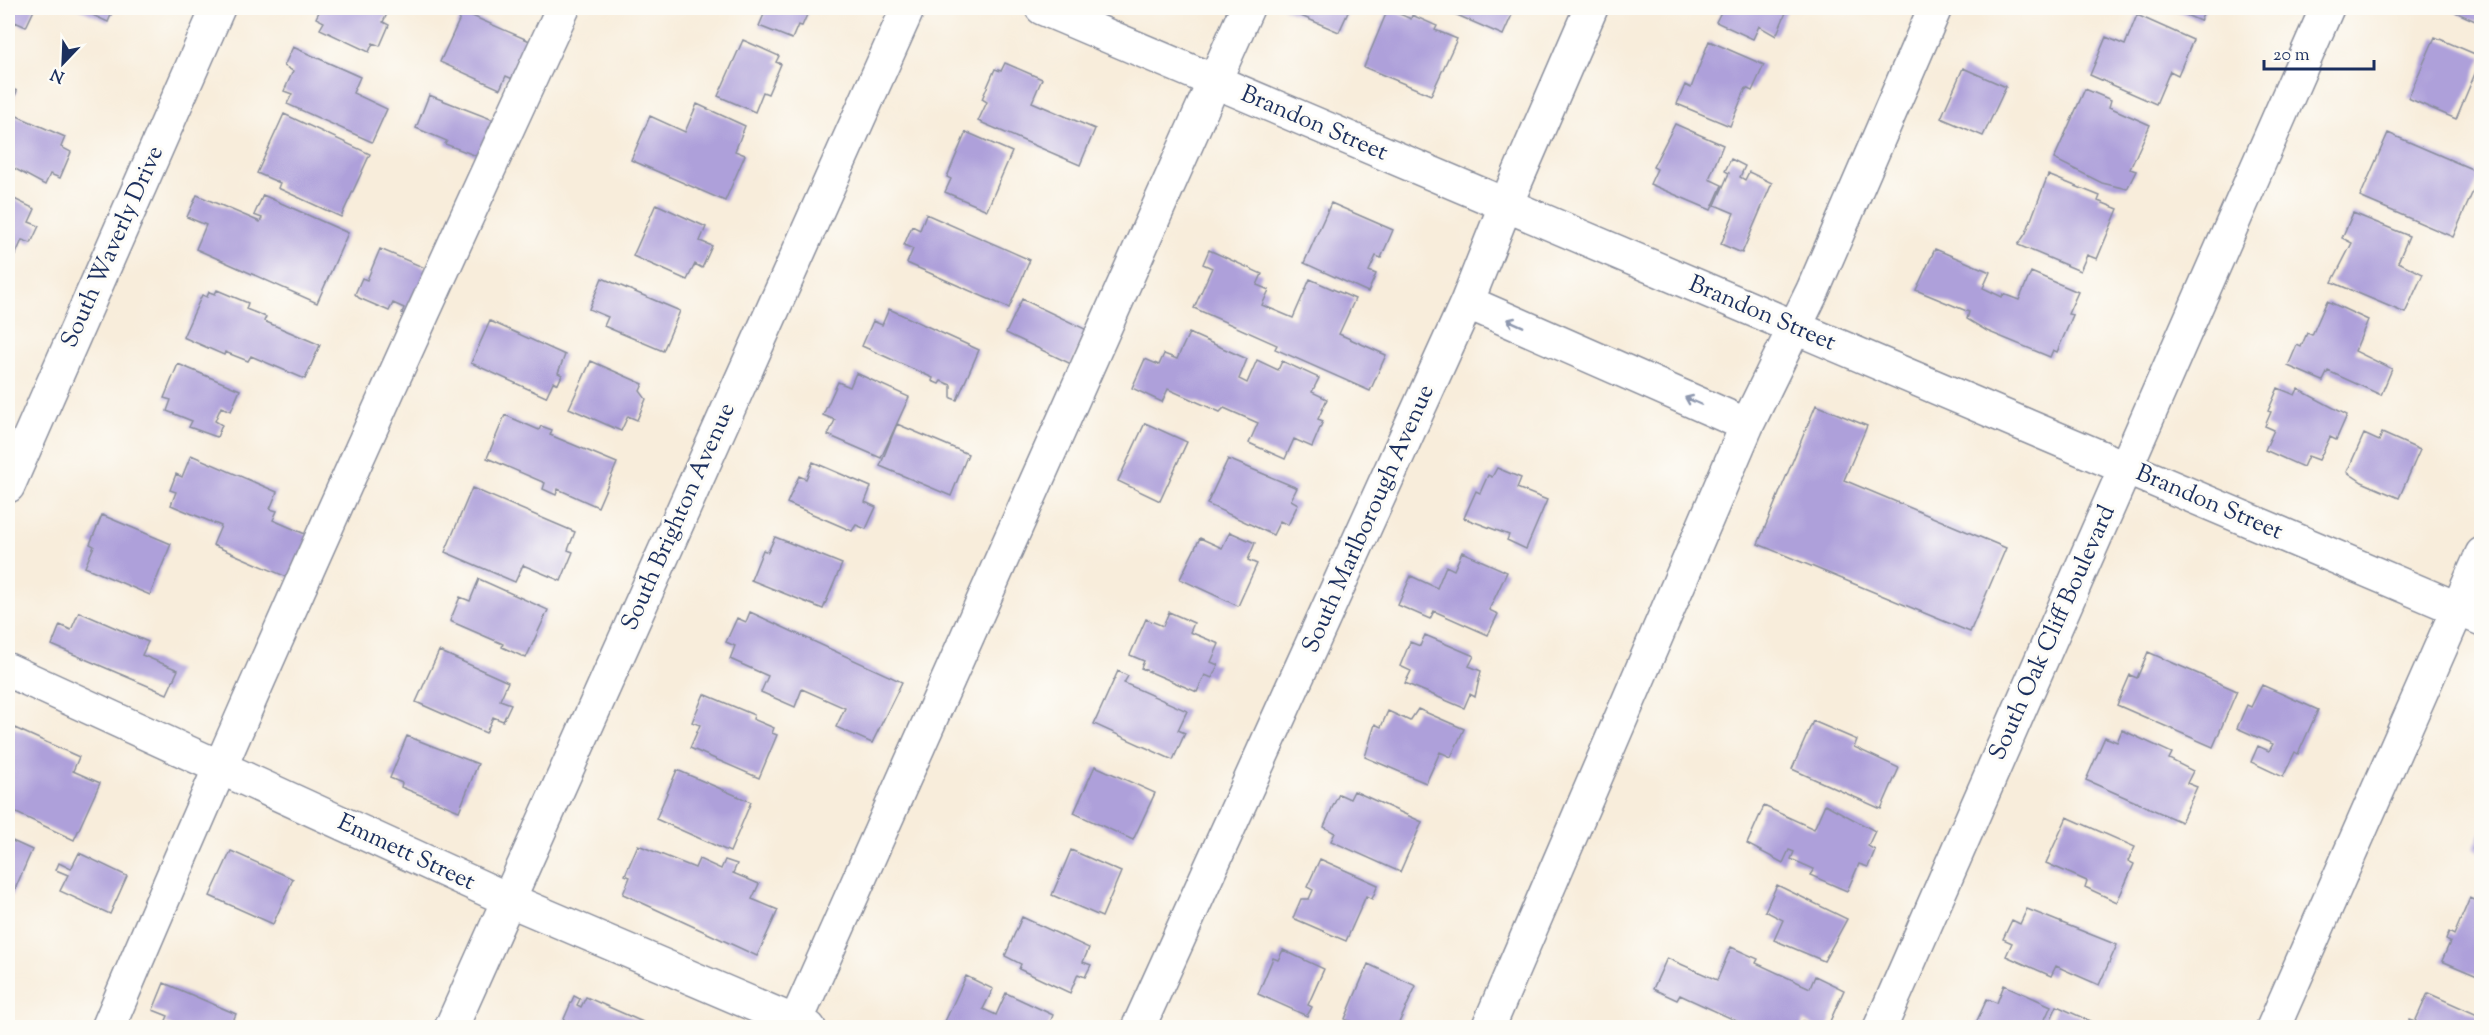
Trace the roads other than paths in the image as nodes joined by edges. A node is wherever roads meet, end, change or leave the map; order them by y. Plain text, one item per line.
1 (218, 8) edge
2 (563, 8) edge
3 (908, 8) edge
4 (1042, 8) edge
5 (1247, 8) edge
6 (1592, 8) edge
7 (1935, 8) edge
8 (2327, 8) edge
9 (1216, 82) junction
10 (1506, 204) junction
11 (1467, 302) junction
12 (1795, 328) junction
13 (1747, 425) junction
14 (2126, 468) junction
15 (8, 486) edge
16 (2481, 554) edge
17 (2469, 614) edge
18 (8, 670) edge
19 (219, 766) junction
20 (507, 899) junction
21 (799, 1026) edge
22 (108, 1028) edge
23 (451, 1028) edge
24 (1138, 1028) edge
25 (1488, 1028) edge
26 (1880, 1028) edge
27 (2273, 1028) edge

1 - 15 street, South Waverly Drive
2 - 19 street
3 - 20 street, South Brighton Avenue
4 - 9 street, Brandon Street
5 - 9 street
6 - 10 street, South Marlborough Avenue
7 - 12 street
8 - 14 street, South Oak Cliff Boulevard
9 - 10 street, Brandon Street
9 - 21 street
10 - 11 street, South Marlborough Avenue
10 - 12 street, Brandon Street
13 -> 11 street
11 - 24 street, South Marlborough Avenue
12 - 13 street
12 - 14 street, Brandon Street
13 - 25 street
14 - 17 street, Brandon Street
14 - 26 street, South Oak Cliff Boulevard
16 - 17 street
17 - 27 street
18 - 19 street, Emmett Street
19 - 20 street, Emmett Street
19 - 22 street
20 - 21 street, Emmett Street
20 - 23 street, South Brighton Avenue

